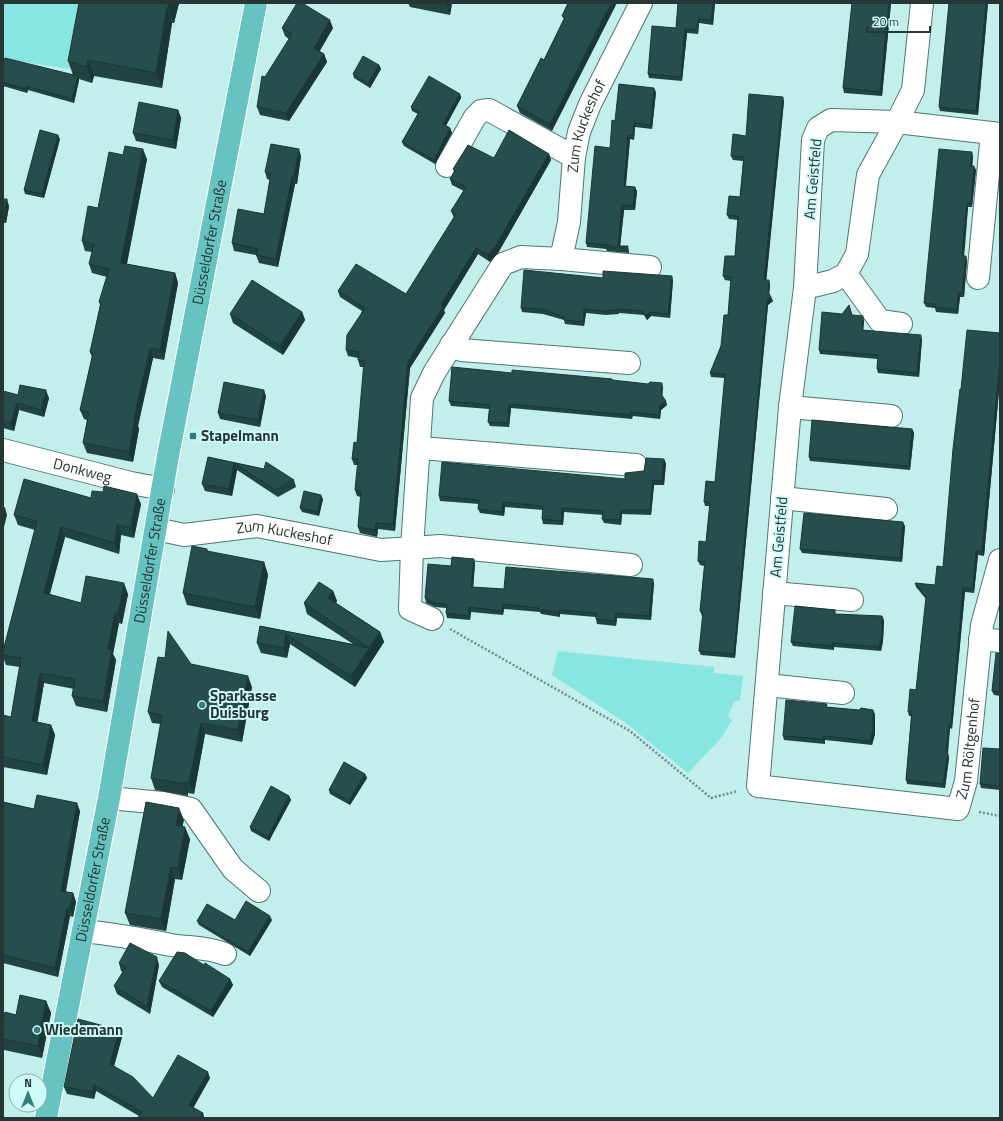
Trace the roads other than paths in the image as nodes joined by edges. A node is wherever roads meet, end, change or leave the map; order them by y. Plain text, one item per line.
1 (256, 3) edge
2 (641, 3) edge
3 (922, 3) edge
4 (898, 122) junction
5 (996, 133) edge
6 (574, 157) junction
7 (447, 166) dead end
8 (561, 259) junction
9 (650, 267) dead end
10 (846, 274) junction
11 (978, 278) dead end
12 (805, 288) junction
13 (901, 324) dead end
14 (451, 345) junction
15 (629, 363) dead end
16 (790, 407) junction
17 (891, 416) dead end
18 (420, 448) junction
19 (3, 450) edge
20 (636, 465) dead end
21 (163, 489) junction
22 (782, 498) junction
23 (886, 509) dead end
24 (156, 529) junction
25 (412, 548) junction
26 (1000, 560) edge
27 (631, 565) dead end
28 (774, 593) junction
29 (852, 600) dead end
30 (432, 619) road end
31 (990, 640) edge
32 (767, 685) junction
33 (843, 693) dead end
34 (758, 786) joint
35 (109, 798) junction
36 (259, 890) dead end
37 (83, 931) junction
38 (225, 954) dead end
39 (46, 1118) edge

1 - 21 main road, Düsseldorfer Straße
2 - 6 street, Zum Kuckeshof
3 - 4 street
4 - 5 street
4 - 10 street
4 - 12 street, Am Geistfeld
5 - 11 street
6 - 7 street
6 - 8 street, Zum Kuckeshof
8 - 9 street
8 - 14 street
10 - 12 street
10 - 13 street
12 - 16 street, Am Geistfeld
14 - 15 street
14 - 18 street
16 - 17 street
16 - 22 street, Am Geistfeld
18 - 20 street
18 - 25 street
19 - 21 street, Donkweg
21 - 24 main road, Düsseldorfer Straße
22 - 23 street
22 - 28 street, Am Geistfeld
24 - 25 street, Zum Kuckeshof
24 - 35 main road, Düsseldorfer Straße
25 - 27 street, Zum Kuckeshof
25 - 30 street
26 - 31 street, Zum Röltgenhof
28 - 29 street
28 - 32 street, Am Geistfeld
31 - 34 street, Zum Röltgenhof
32 - 33 street
32 - 34 street, Am Geistfeld
35 - 36 street
35 - 37 main road, Düsseldorfer Straße
37 - 38 street
37 - 39 main road, Düsseldorfer Straße

